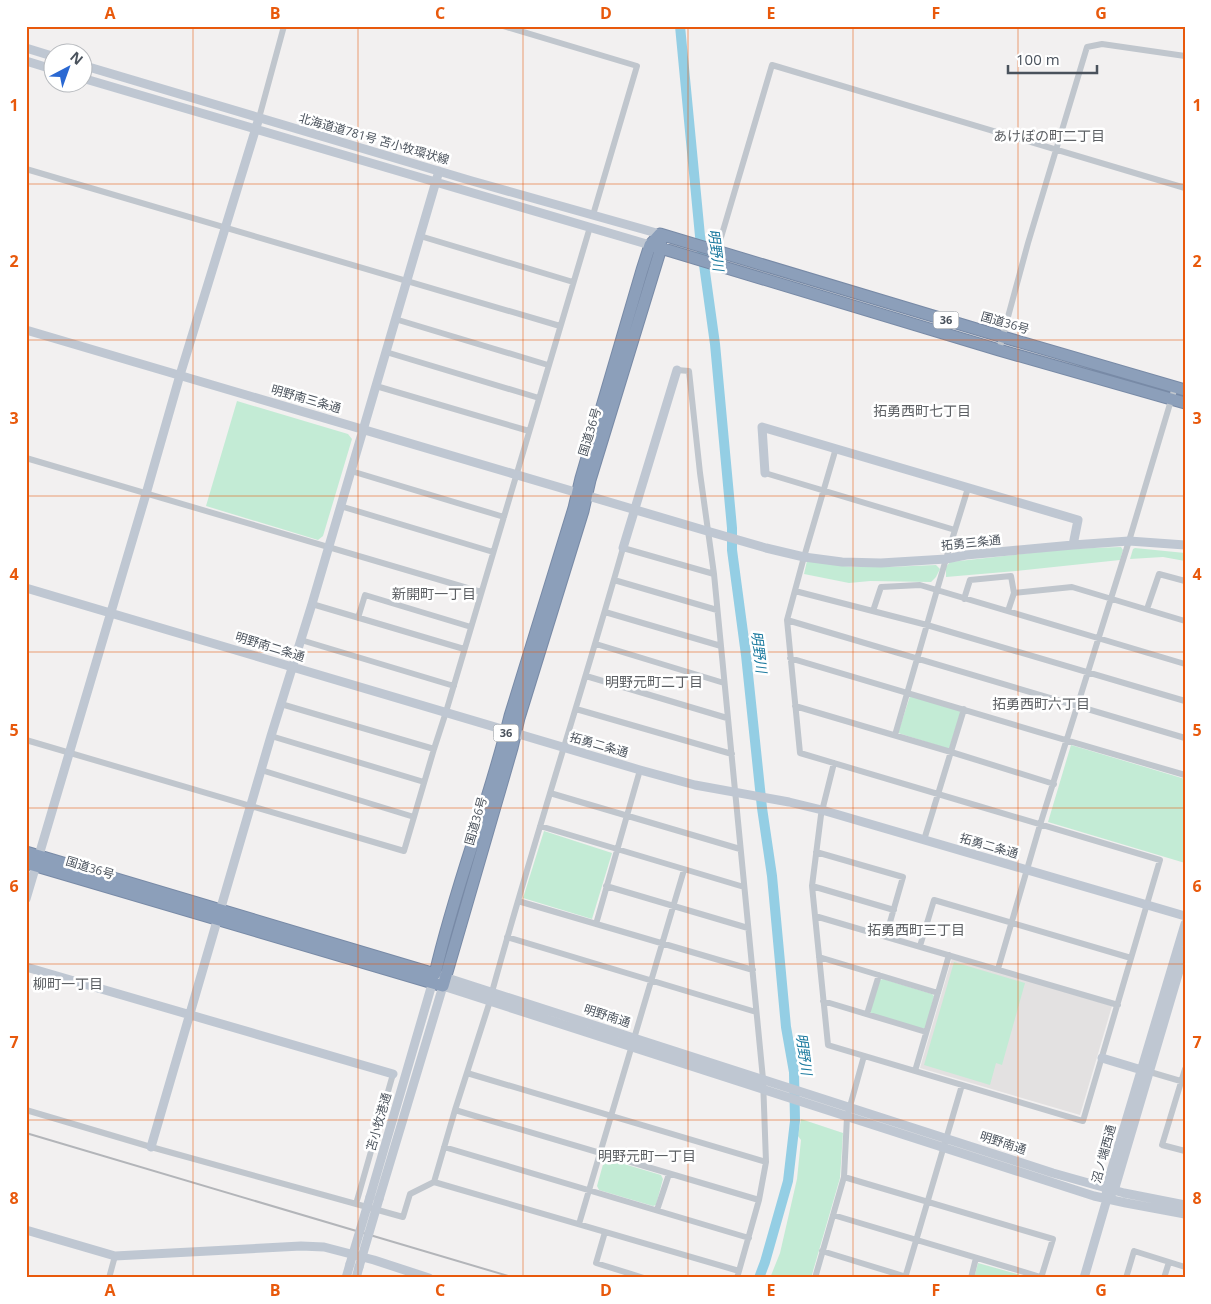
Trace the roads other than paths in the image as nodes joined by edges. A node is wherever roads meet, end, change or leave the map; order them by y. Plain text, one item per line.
1 (284, 26) edge
2 (503, 26) edge
3 (26, 48) edge
4 (42, 53) edge
5 (1185, 56) edge
6 (26, 61) edge
7 (42, 66) edge
8 (92, 68) edge
9 (92, 81) edge
10 (259, 118) junction
11 (255, 129) junction
12 (1056, 149) junction
13 (26, 169) edge
14 (439, 171) junction
15 (436, 182) junction
16 (1185, 188) edge
17 (593, 215) junction
18 (225, 227) junction
19 (590, 227) junction
20 (660, 234) junction
21 (420, 236) junction
22 (655, 246) junction
23 (712, 250) junction
24 (406, 280) junction
25 (573, 282) junction
26 (395, 319) junction
27 (560, 326) junction
28 (26, 330) edge
29 (1002, 337) junction
30 (999, 350) junction
31 (386, 352) junction
32 (548, 365) junction
33 (678, 370) joint
34 (180, 375) junction
35 (376, 386) junction
36 (1180, 388) edge
37 (539, 398) junction
38 (1172, 399) junction
39 (1185, 402) edge
40 (363, 429) junction
41 (529, 431) junction
42 (836, 448) junction
43 (26, 458) edge
44 (351, 471) junction
45 (765, 473) joint
46 (516, 474) junction
47 (968, 488) junction
48 (824, 490) junction
49 (146, 494) junction
50 (582, 494) junction
51 (340, 506) junction
52 (634, 510) junction
53 (504, 517) junction
54 (955, 530) junction
55 (707, 531) junction
56 (1129, 541) junction
57 (1073, 545) junction
58 (1185, 545) edge
59 (328, 548) junction
60 (623, 548) junction
61 (493, 552) junction
62 (804, 557) junction
63 (946, 559) junction
64 (714, 574) junction
65 (614, 580) junction
66 (1185, 581) edge
67 (26, 588) edge
68 (795, 590) junction
69 (937, 590) junction
70 (481, 592) junction
71 (1014, 593) junction
72 (964, 599) junction
73 (1111, 599) junction
74 (312, 604) junction
75 (1147, 609) junction
76 (717, 610) junction
77 (873, 611) junction
78 (1008, 611) junction
79 (605, 612) junction
80 (111, 613) junction
81 (358, 618) junction
82 (787, 620) junction
83 (1185, 621) edge
84 (927, 625) junction
85 (471, 627) junction
86 (1098, 638) junction
87 (301, 640) junction
88 (596, 644) junction
89 (721, 646) junction
90 (464, 649) junction
91 (790, 658) junction
92 (917, 659) junction
93 (1185, 664) edge
94 (292, 667) junction
95 (1088, 672) junction
96 (586, 676) junction
97 (724, 683) junction
98 (454, 686) junction
99 (908, 692) junction
100 (1185, 701) edge
101 (281, 704) junction
102 (795, 706) junction
103 (1077, 706) junction
104 (576, 708) junction
105 (964, 709) junction
106 (446, 712) junction
107 (728, 718) junction
108 (511, 732) junction
109 (895, 735) junction
110 (271, 736) junction
111 (1185, 738) edge
112 (26, 740) edge
113 (1067, 741) junction
114 (564, 748) junction
115 (434, 749) junction
116 (951, 752) junction
117 (69, 753) junction
118 (732, 754) junction
119 (834, 763) junction
120 (261, 770) junction
121 (640, 770) junction
122 (1185, 775) edge
123 (424, 782) junction
124 (1054, 784) junction
125 (550, 793) junction
126 (739, 794) junction
127 (939, 794) junction
128 (251, 806) junction
129 (822, 810) junction
130 (627, 816) junction
131 (414, 817) junction
132 (1040, 825) junction
133 (540, 826) junction
134 (924, 840) junction
135 (740, 849) junction
136 (618, 850) junction
137 (26, 852) edge
138 (816, 852) junction
139 (34, 862) edge
140 (684, 870) junction
141 (1027, 870) junction
142 (606, 886) junction
143 (812, 886) junction
144 (744, 887) junction
145 (26, 899) edge
146 (518, 901) junction
147 (1147, 905) junction
148 (674, 907) junction
149 (894, 910) junction
150 (219, 915) junction
151 (815, 916) junction
152 (1185, 916) edge
153 (1011, 923) junction
154 (596, 924) junction
155 (1185, 924) edge
156 (748, 928) junction
157 (886, 936) junction
158 (507, 937) junction
159 (663, 944) junction
160 (920, 946) junction
161 (1185, 950) edge
162 (949, 955) junction
163 (820, 957) junction
164 (1131, 958) junction
165 (26, 967) edge
166 (998, 969) junction
167 (753, 970) junction
168 (879, 975) junction
169 (439, 980) junction
170 (652, 981) junction
171 (938, 993) junction
172 (491, 997) junction
173 (823, 1001) junction
174 (1118, 1004) junction
175 (756, 1012) junction
176 (867, 1014) junction
177 (189, 1015) junction
178 (926, 1032) junction
179 (634, 1043) junction
180 (864, 1056) junction
181 (1102, 1058) junction
182 (1185, 1069) edge
183 (915, 1071) junction
184 (1145, 1071) junction
185 (466, 1073) junction
186 (394, 1074) joint
187 (767, 1080) junction
188 (1183, 1082) edge
189 (962, 1085) junction
190 (768, 1091) junction
191 (850, 1108) junction
192 (26, 1110) edge
193 (455, 1110) junction
194 (612, 1116) junction
195 (847, 1117) junction
196 (946, 1138) junction
197 (151, 1147) junction
198 (444, 1147) junction
199 (943, 1148) junction
200 (1185, 1151) edge
201 (600, 1153) junction
202 (766, 1162) junction
203 (669, 1174) junction
204 (844, 1177) junction
205 (434, 1182) junction
206 (1110, 1189) junction
207 (589, 1190) junction
208 (1107, 1199) junction
209 (759, 1200) junction
210 (927, 1203) junction
211 (356, 1204) junction
212 (1185, 1205) edge
213 (657, 1210) junction
214 (1185, 1214) edge
215 (833, 1215) junction
216 (579, 1224) junction
217 (26, 1230) edge
218 (605, 1232) junction
219 (749, 1238) junction
220 (916, 1240) junction
221 (822, 1251) junction
222 (115, 1256) junction
223 (976, 1258) junction
224 (1169, 1262) junction
225 (355, 1265) junction
226 (1185, 1267) edge
227 (409, 1274) edge
228 (738, 1274) edge
229 (907, 1277) edge
230 (109, 1278) edge
231 (346, 1278) edge
232 (356, 1278) edge
233 (429, 1278) edge
234 (644, 1278) edge
235 (815, 1278) edge
236 (971, 1278) edge
237 (1042, 1278) edge
238 (1084, 1278) edge
239 (1126, 1278) edge
240 (1164, 1278) edge

1 - 10 street
2 - 17 street
3 - 4 street
5 - 12 street
6 - 7 street
8 - 10 street, 北海道道781号 苫小牧環状線
9 - 11 street, 北海道道781号 苫小牧環状線
10 - 11 street
10 - 14 street, 北海道道781号 苫小牧環状線
11 - 15 street, 北海道道781号 苫小牧環状線
11 - 18 street
12 - 16 street
12 - 23 street
12 - 29 street
13 - 18 street
14 - 15 street
14 - 17 street, 北海道道781号 苫小牧環状線
15 - 19 street, 北海道道781号 苫小牧環状線
15 - 21 street
17 - 20 street, 北海道道781号 苫小牧環状線
18 - 24 street
18 - 34 street
19 - 22 street, 北海道道781号 苫小牧環状線
19 - 25 street
20 - 22 highway, 36
20 - 23 highway, 国道36号 / 36
21 - 24 street
21 - 25 street
22 - 30 highway, 36
22 - 50 highway, 国道36号 / 36
23 - 29 highway, 国道36号 / 36
24 - 26 street
24 - 27 street
25 - 27 street
26 - 31 street
26 - 32 street
27 - 32 street
28 - 34 street, 明野南三条通
29 - 30 street
29 - 36 highway, 国道36号 / 36
30 - 38 highway, 36
31 - 35 street
31 - 37 street
32 - 37 street
33 - 52 street
33 - 55 street
34 - 40 street, 明野南三条通
34 - 49 street
35 - 40 street
35 - 41 street
36 - 38 street
37 - 41 street
38 - 39 highway, 36
38 - 56 street
40 - 44 street
40 - 46 street, 明野南三条通
41 - 46 street
42 - 45 street
42 - 47 street
42 - 48 street
43 - 49 street
44 - 51 street
44 - 53 street
45 - 48 street
46 - 50 street, 明野南三条通
46 - 53 street
47 - 54 street
47 - 57 street
48 - 54 street
48 - 62 street
49 - 59 street
49 - 80 street
50 - 52 street
50 - 108 highway, 国道36号 / 36
51 - 59 street
51 - 61 street
52 - 55 street
52 - 60 street
53 - 61 street
54 - 63 street
55 - 62 street, 拓勇三条通
55 - 64 street
56 - 57 street, 拓勇三条通
56 - 58 street, 拓勇三条通
56 - 73 street
57 - 63 street, 拓勇三条通
59 - 70 street
59 - 74 street
60 - 64 street
60 - 65 street
61 - 70 street
62 - 63 street, 拓勇三条通
62 - 68 street
63 - 69 street
64 - 76 street
65 - 76 street
65 - 79 street
66 - 75 street
67 - 80 street, 明野南二条通
68 - 77 street
68 - 82 street
69 - 72 street
69 - 77 street
69 - 84 street
70 - 85 street
71 - 72 street
71 - 73 street
71 - 78 street
72 - 78 street
73 - 75 street
73 - 86 street
74 - 81 street
74 - 87 street
75 - 83 street
76 - 89 street
77 - 84 street
78 - 86 street
79 - 88 street
79 - 89 street
80 - 94 street, 明野南二条通
80 - 117 street
81 - 85 street
81 - 90 street
82 - 91 street
82 - 92 street
84 - 92 street
84 - 95 street
85 - 90 street
86 - 93 street
86 - 95 street
87 - 94 street
87 - 98 street
88 - 96 street
88 - 97 street
89 - 97 street
90 - 98 street
91 - 99 street
91 - 102 street
92 - 99 street
92 - 103 street
94 - 101 street
94 - 106 street, 明野南二条通
95 - 100 street
95 - 103 street
96 - 104 street
96 - 107 street
97 - 107 street
98 - 106 street
99 - 105 street
99 - 109 street
101 - 110 street
101 - 115 street
102 - 109 street
102 - 119 street
103 - 111 street
103 - 113 street
104 - 114 street
104 - 118 street
105 - 113 street
105 - 116 street
106 - 108 street, 明野南二条通
106 - 115 street
107 - 118 street
108 - 114 street, 拓勇二条通
108 - 169 highway, 国道36号 / 36
109 - 116 street
110 - 120 street
110 - 123 street
112 - 117 street
113 - 122 street
113 - 124 street
114 - 121 street, 拓勇二条通
114 - 125 street
115 - 123 street
116 - 124 street
116 - 127 street
117 - 128 street
117 - 139 street
118 - 126 street
119 - 127 street
119 - 129 street
120 - 128 street
120 - 131 street
121 - 126 street, 拓勇二条通
121 - 130 street
123 - 131 street
124 - 132 street
125 - 130 street
125 - 133 street
126 - 129 street, 拓勇二条通
126 - 135 street
127 - 132 street
127 - 134 street
128 - 131 street
128 - 150 street
129 - 134 street, 拓勇二条通
129 - 138 street
130 - 135 street
130 - 136 street
132 - 141 street
132 - 147 street
133 - 136 street
133 - 146 street
134 - 141 street, 拓勇二条通
135 - 144 street
136 - 140 street
136 - 142 street
137 - 139 highway, 国道36号
138 - 143 street
138 - 149 street
139 - 145 street
139 - 150 highway, 国道36号
140 - 144 street
140 - 148 street
141 - 147 street, 拓勇二条通
141 - 153 street
142 - 148 street
142 - 154 street
143 - 149 street
143 - 151 street
144 - 156 street
146 - 154 street
146 - 158 street
147 - 152 street, 拓勇二条通
147 - 164 street
148 - 156 street
148 - 159 street
149 - 157 street
150 - 169 highway, 国道36号
150 - 177 street
151 - 157 street
151 - 163 street
153 - 160 street
153 - 164 street
153 - 166 street
154 - 159 street
155 - 184 street, 沼ノ端西通
156 - 167 street
157 - 160 street
158 - 170 street
158 - 172 street
159 - 167 street
159 - 170 street
160 - 162 street
161 - 184 street, 沼ノ端西通
162 - 166 street
162 - 171 street
163 - 168 street
163 - 173 street
164 - 174 street
165 - 177 street
166 - 174 street
167 - 175 street
168 - 171 street
168 - 176 street
169 - 172 street, 明野南通
169 - 225 street, 苫小牧港通, bridge
170 - 175 street
170 - 179 street
171 - 178 street
172 - 179 street, 明野南通
172 - 185 street
173 - 176 street
173 - 180 street
174 - 181 street
175 - 187 street
176 - 178 street
177 - 186 street
177 - 197 street
178 - 183 street
179 - 187 street, 明野南通
179 - 190 street, 明野南通
179 - 194 street
180 - 183 street
180 - 191 street
181 - 184 street
181 - 189 street
182 - 188 street
183 - 189 street
184 - 188 street
184 - 206 street, 沼ノ端西通
185 - 193 street
185 - 194 street
186 - 211 street
187 - 190 street
187 - 191 street, 明野南通
188 - 200 street
189 - 196 street
190 - 195 street, 明野南通
190 - 202 street
191 - 195 street
191 - 196 street, 明野南通
192 - 197 street
193 - 198 street
193 - 201 street
194 - 201 street
194 - 202 street
195 - 199 street, 明野南通
195 - 204 street
196 - 199 street
196 - 206 street, 明野南通
197 - 211 street
198 - 205 street
198 - 207 street
199 - 208 street, 明野南通
199 - 210 street
201 - 203 street
201 - 207 street
202 - 209 street
203 - 209 street
203 - 213 street
204 - 210 street
204 - 215 street
205 - 211 street
205 - 216 street
206 - 208 street, 沼ノ端西通
206 - 212 street, 明野南通
207 - 213 street
207 - 216 street
208 - 214 street, 明野南通
208 - 238 street
209 - 219 street
210 - 220 street
210 - 237 street
213 - 219 street
215 - 220 street
215 - 221 street
216 - 218 street
217 - 222 street
218 - 228 street
218 - 234 street
219 - 228 street
220 - 223 street
220 - 229 street
221 - 229 street
221 - 235 street
222 - 227 street
222 - 230 street
223 - 236 street
223 - 237 street
224 - 226 street
224 - 239 street
224 - 240 street
225 - 231 street, 苫小牧港通
225 - 232 street, 苫小牧港通
227 - 233 street

